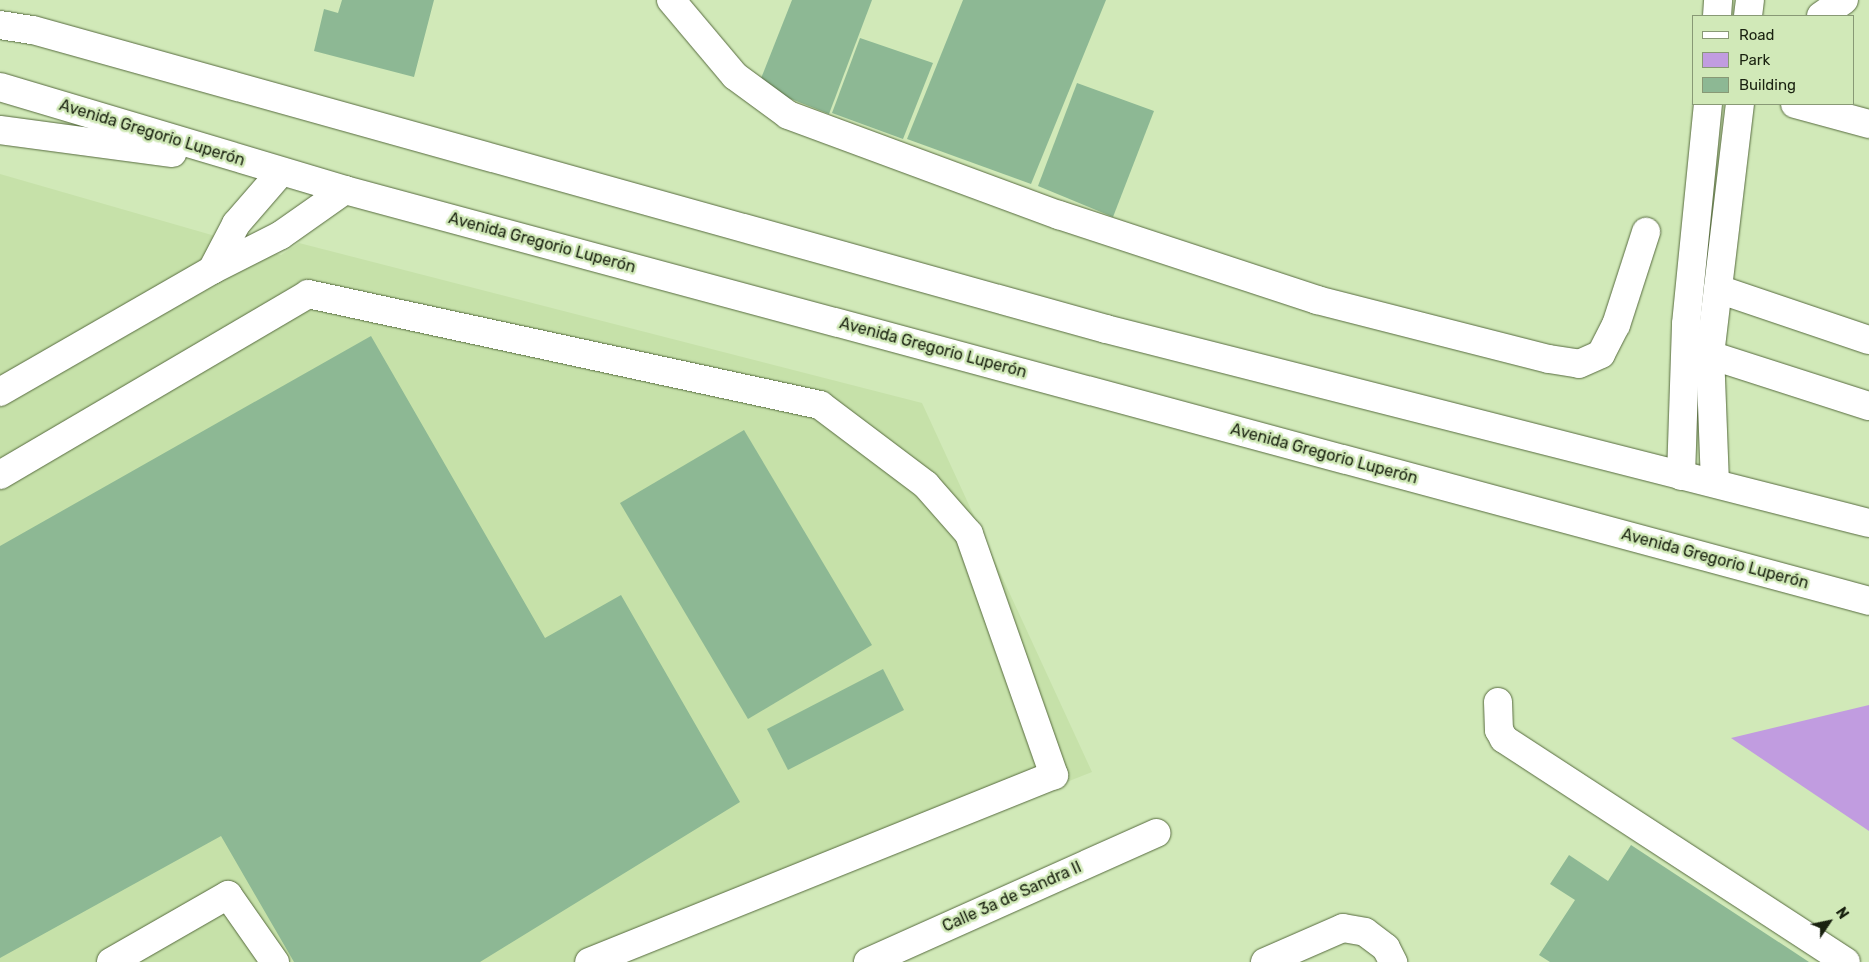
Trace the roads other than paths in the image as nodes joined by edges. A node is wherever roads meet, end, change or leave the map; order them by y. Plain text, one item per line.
1 (671, 0) edge
2 (1718, 0) edge
3 (1750, 0) edge
4 (1844, 0) edge
5 (1716, 15) edge
6 (1748, 15) edge
7 (1822, 15) edge
8 (0, 21) edge
9 (0, 25) edge
10 (33, 30) junction
11 (0, 87) edge
12 (1708, 105) edge
13 (1740, 105) edge
14 (1799, 105) edge
15 (1869, 124) edge
16 (0, 130) edge
17 (242, 162) junction
18 (281, 172) junction
19 (345, 190) junction
20 (1646, 232) dead end
21 (212, 270) junction
22 (1718, 289) junction
23 (1869, 340) edge
24 (1710, 355) junction
25 (3, 386) edge
26 (1869, 406) edge
27 (0, 475) edge
28 (1681, 476) junction
29 (1715, 483) junction
30 (1869, 523) edge
31 (1869, 600) edge
32 (1498, 702) dead end
33 (1156, 833) dead end
34 (111, 962) edge
35 (276, 962) edge
36 (589, 962) edge
37 (868, 962) edge
38 (1265, 962) edge
39 (1393, 962) edge
40 (1846, 962) edge

1 - 20 main road
2 - 5 main road
3 - 6 main road
4 - 7 main road
8 - 10 main road
9 - 10 main road
10 - 28 main road
11 - 17 main road, Avenida Gregorio Luperón
12 - 28 main road
13 - 22 main road
14 - 15 main road
16 - 17 main road
17 - 18 main road, Avenida Gregorio Luperón
18 - 19 main road, Avenida Gregorio Luperón
18 - 21 main road
19 - 21 main road
19 - 31 main road, Avenida Gregorio Luperón
21 - 25 main road
22 - 23 main road
22 - 24 main road
24 - 26 main road
24 - 29 main road
27 - 36 main road
28 - 29 main road
29 - 30 main road
32 - 40 main road
33 - 37 main road, Calle 3a de Sandra II
34 - 35 main road
38 - 39 main road

